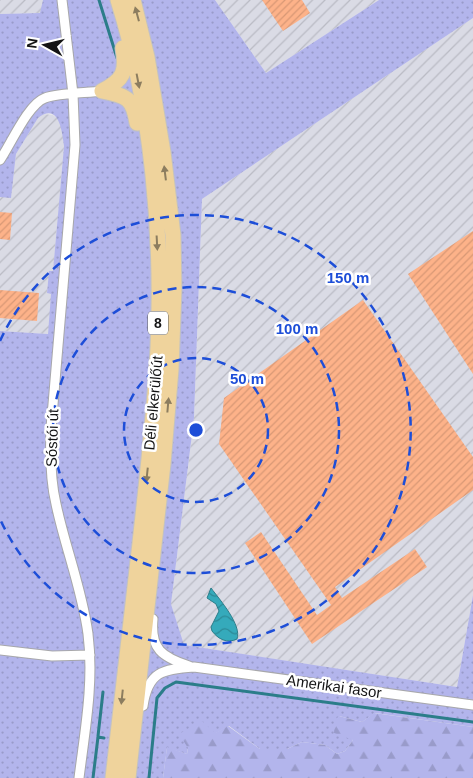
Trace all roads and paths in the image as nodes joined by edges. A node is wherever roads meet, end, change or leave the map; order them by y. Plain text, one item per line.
1 (62, 0) edge
2 (124, 3) edge
3 (102, 91) junction
4 (73, 94) junction
5 (0, 160) edge
6 (151, 161) junction
7 (152, 558) junction
8 (0, 650) edge
9 (90, 655) junction
10 (194, 667) junction
11 (473, 705) edge
12 (131, 758) junction
13 (79, 778) edge
14 (113, 778) edge
15 (128, 778) edge

1 - 4 street, Sóstói út
2 - 3 main road
2 -> 6 main road, Déli elkerülőút / 8
7 -> 2 main road, Déli elkerülőút / 8
3 - 4 street
3 - 6 main road
4 - 5 street
4 - 9 street, Sóstói út
6 -> 14 main road, Déli elkerülőút / 8
7 - 10 street
7 - 12 main road, Déli elkerülőút / 8
8 - 9 street
9 - 13 street, Sóstói út
10 - 11 street, Amerikai fasor
10 - 12 street
12 - 15 main road, Déli elkerülőút / 8

